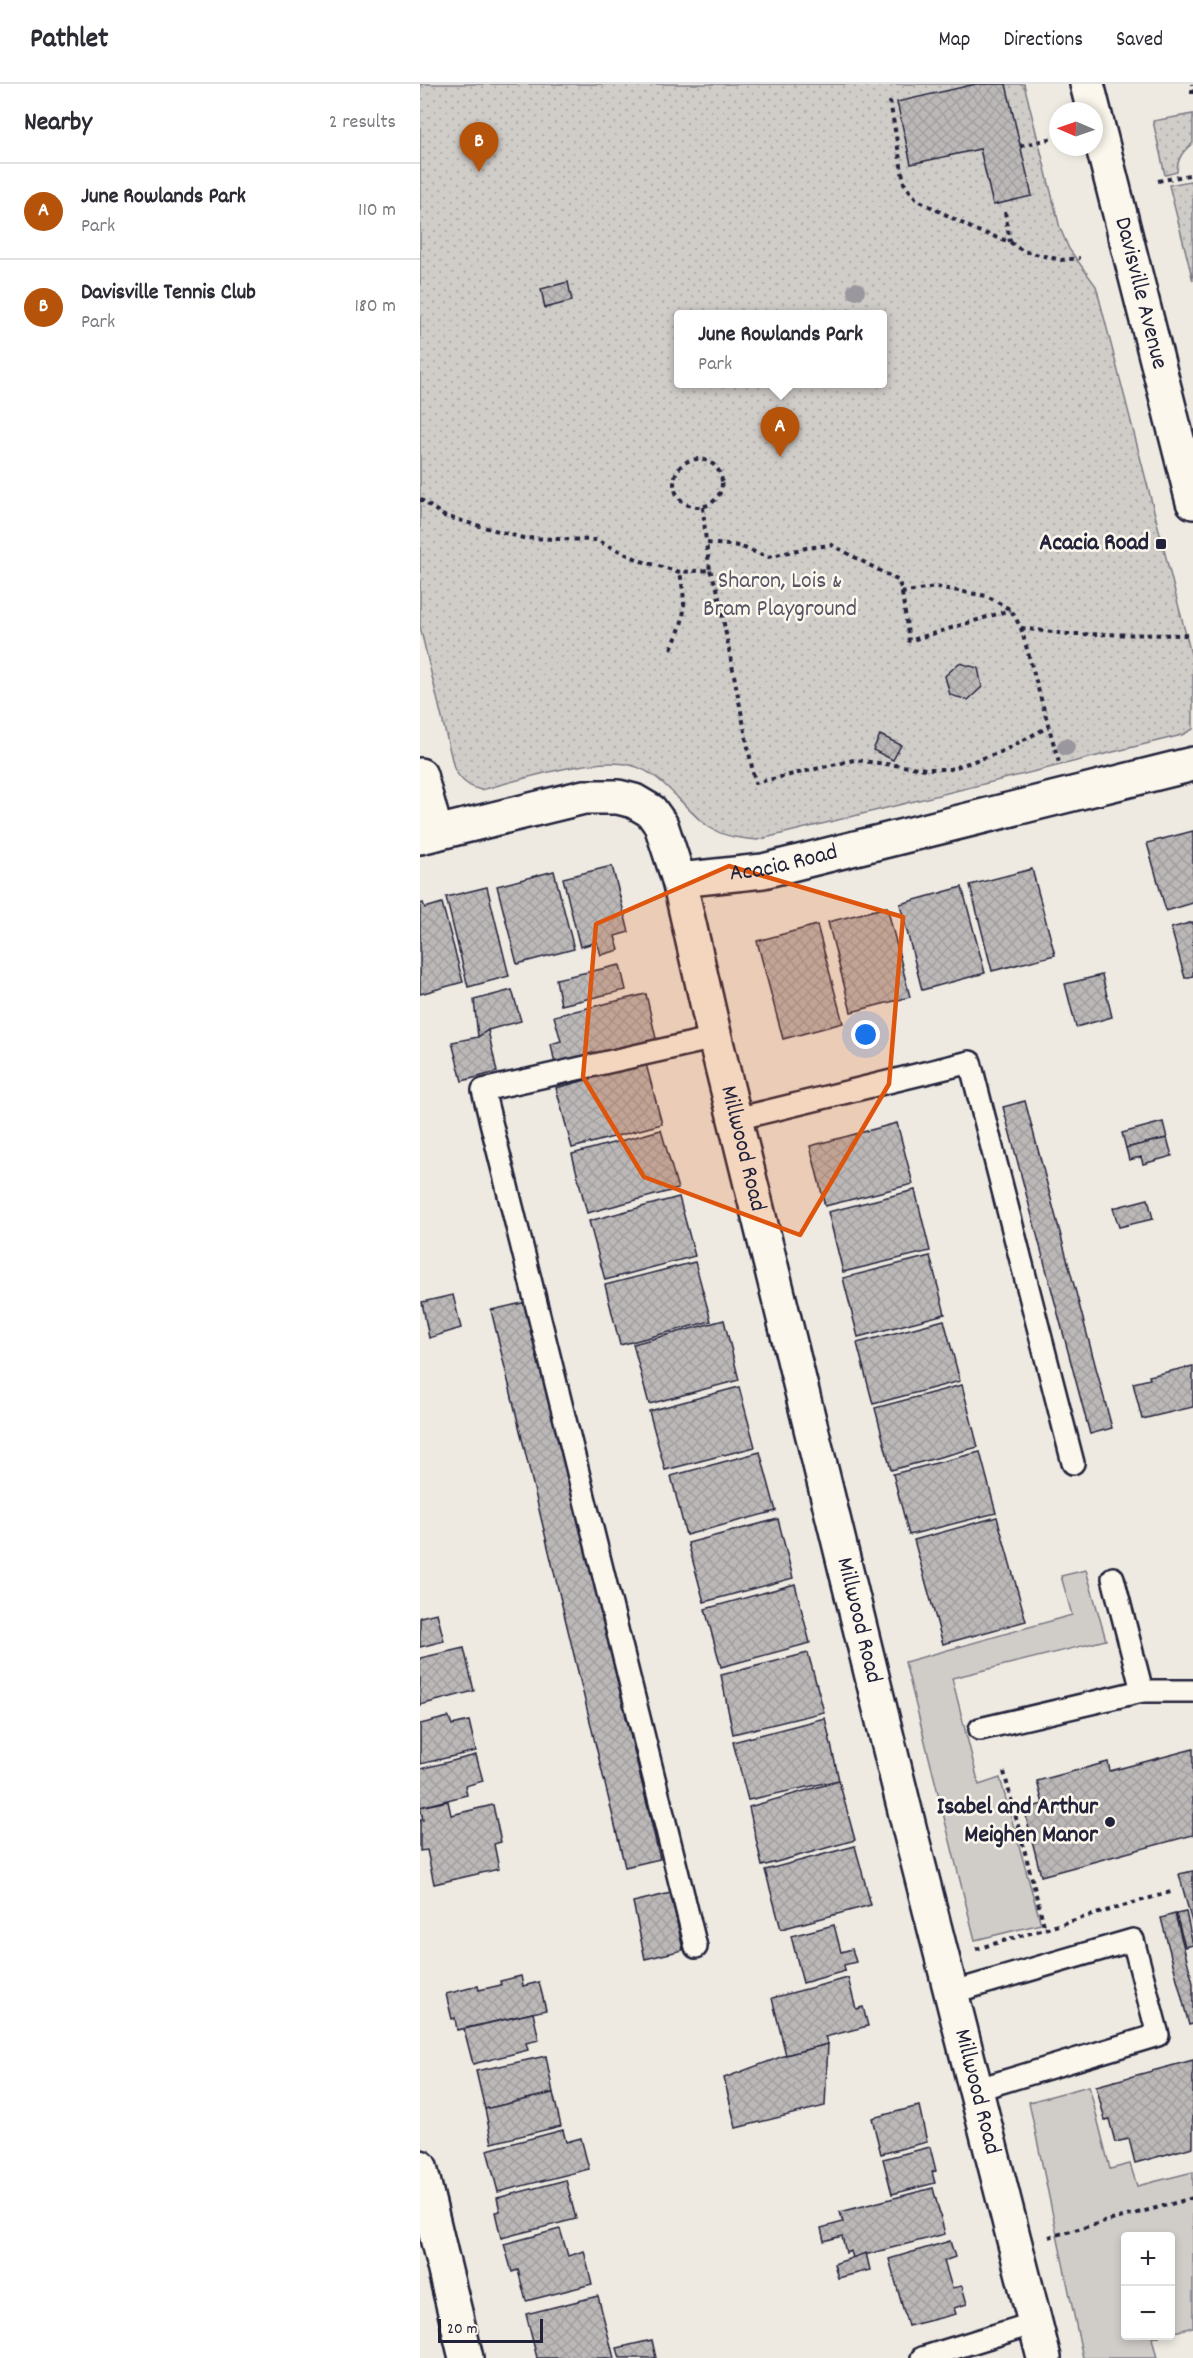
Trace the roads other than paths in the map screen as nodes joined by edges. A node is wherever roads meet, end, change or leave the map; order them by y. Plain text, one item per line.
1 (1088, 84) edge
2 (1193, 502) edge
3 (1193, 764) edge
4 (420, 775) edge
5 (428, 835) edge
6 (679, 880) junction
7 (715, 1038) junction
8 (736, 1119) junction
9 (1073, 1463) dead end
10 (1113, 1578) dead end
11 (1142, 1691) junction
12 (1193, 1691) edge
13 (980, 1729) dead end
14 (696, 1947) dead end
15 (950, 1993) junction
16 (975, 2090) junction
17 (420, 2167) edge
18 (1035, 2323) junction
19 (466, 2358) edge
20 (922, 2358) edge
21 (1044, 2358) edge

1 - 2 street, Davisville Avenue
3 - 6 street, Acacia Road
4 - 5 street
5 - 6 street
6 - 7 street, Millwood Road
7 - 8 street, Millwood Road
7 - 14 lane
8 - 9 lane
8 - 15 street, Millwood Road
10 - 11 lane
11 - 12 lane
11 - 13 lane
15 - 16 street, Millwood Road
15 - 16 lane
16 - 18 street, Millwood Road
17 - 19 street
18 - 20 lane
18 - 21 street, Millwood Road

